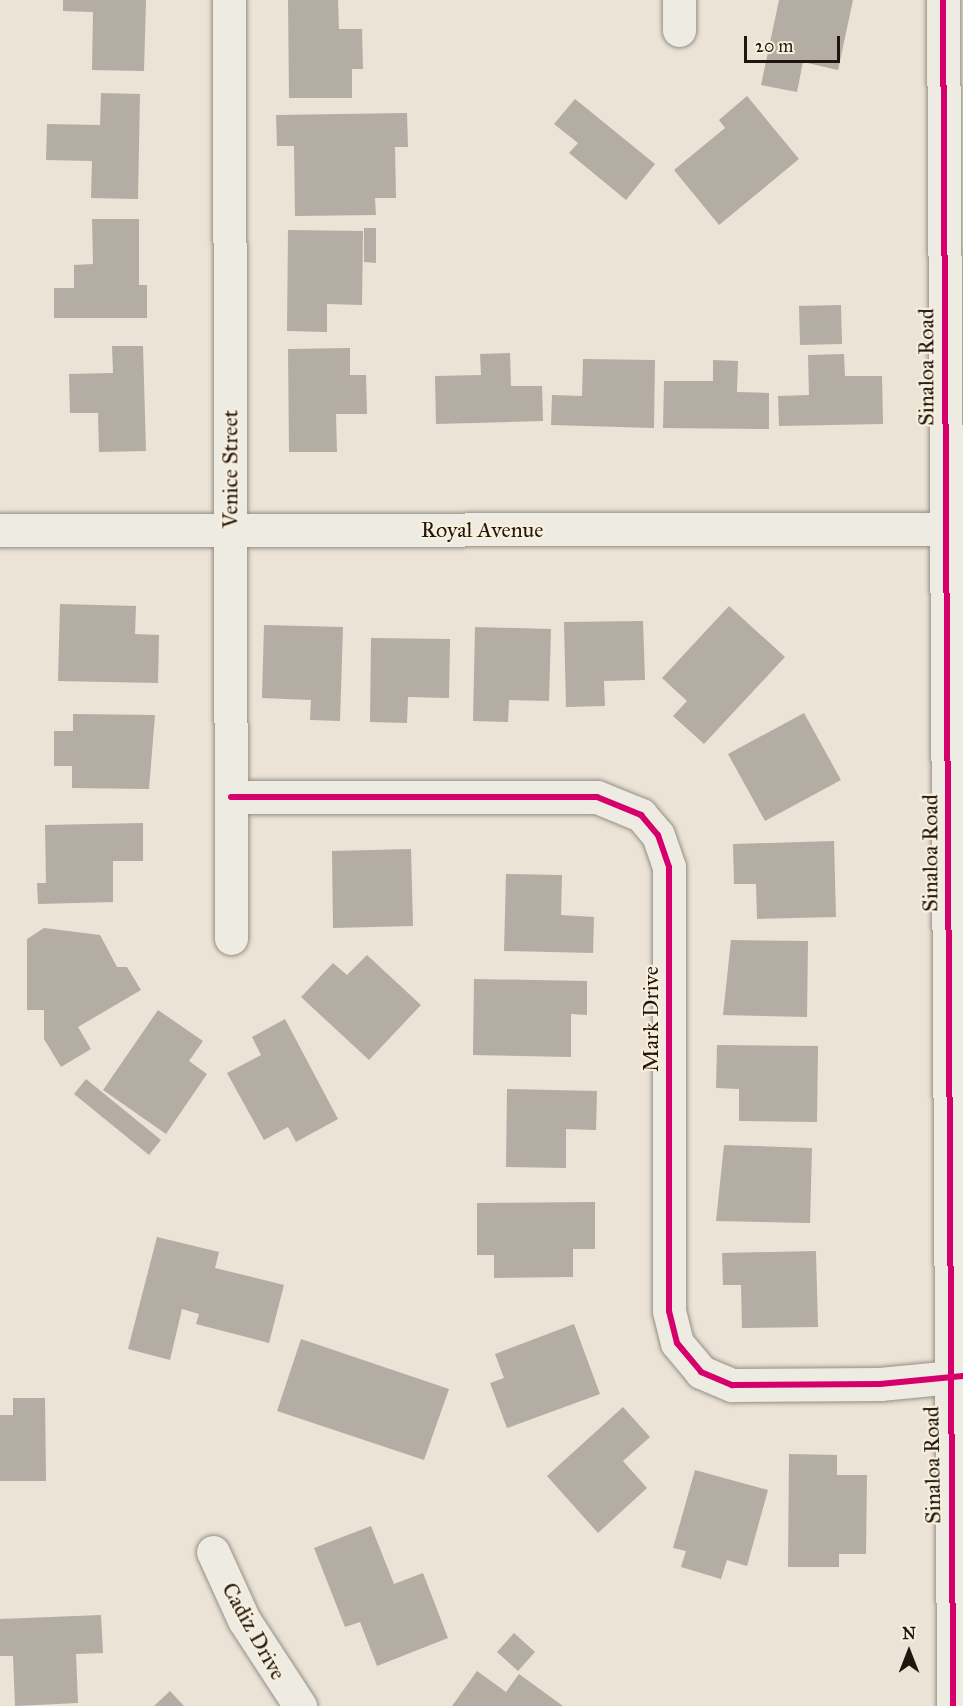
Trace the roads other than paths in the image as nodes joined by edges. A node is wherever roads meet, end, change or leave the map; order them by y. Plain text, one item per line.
1 (229, 0) edge
2 (943, 0) edge
3 (953, 529) edge
4 (0, 530) edge
5 (231, 530) junction
6 (231, 797) junction
7 (956, 862) edge
8 (231, 938) dead end
9 (956, 1376) edge
10 (213, 1552) dead end
11 (300, 1706) edge
12 (953, 1706) edge

1 - 5 street, Venice Street
2 - 3 street, Sinaloa Road
3 - 5 street, Royal Avenue
3 - 7 street, Sinaloa Road
4 - 5 street, Royal Avenue
5 - 6 street, Venice Street
6 - 8 street, Venice Street
6 - 9 street, Mark Drive
7 - 9 street, Sinaloa Road
9 - 12 street, Sinaloa Road
10 - 11 street, Cadiz Drive

